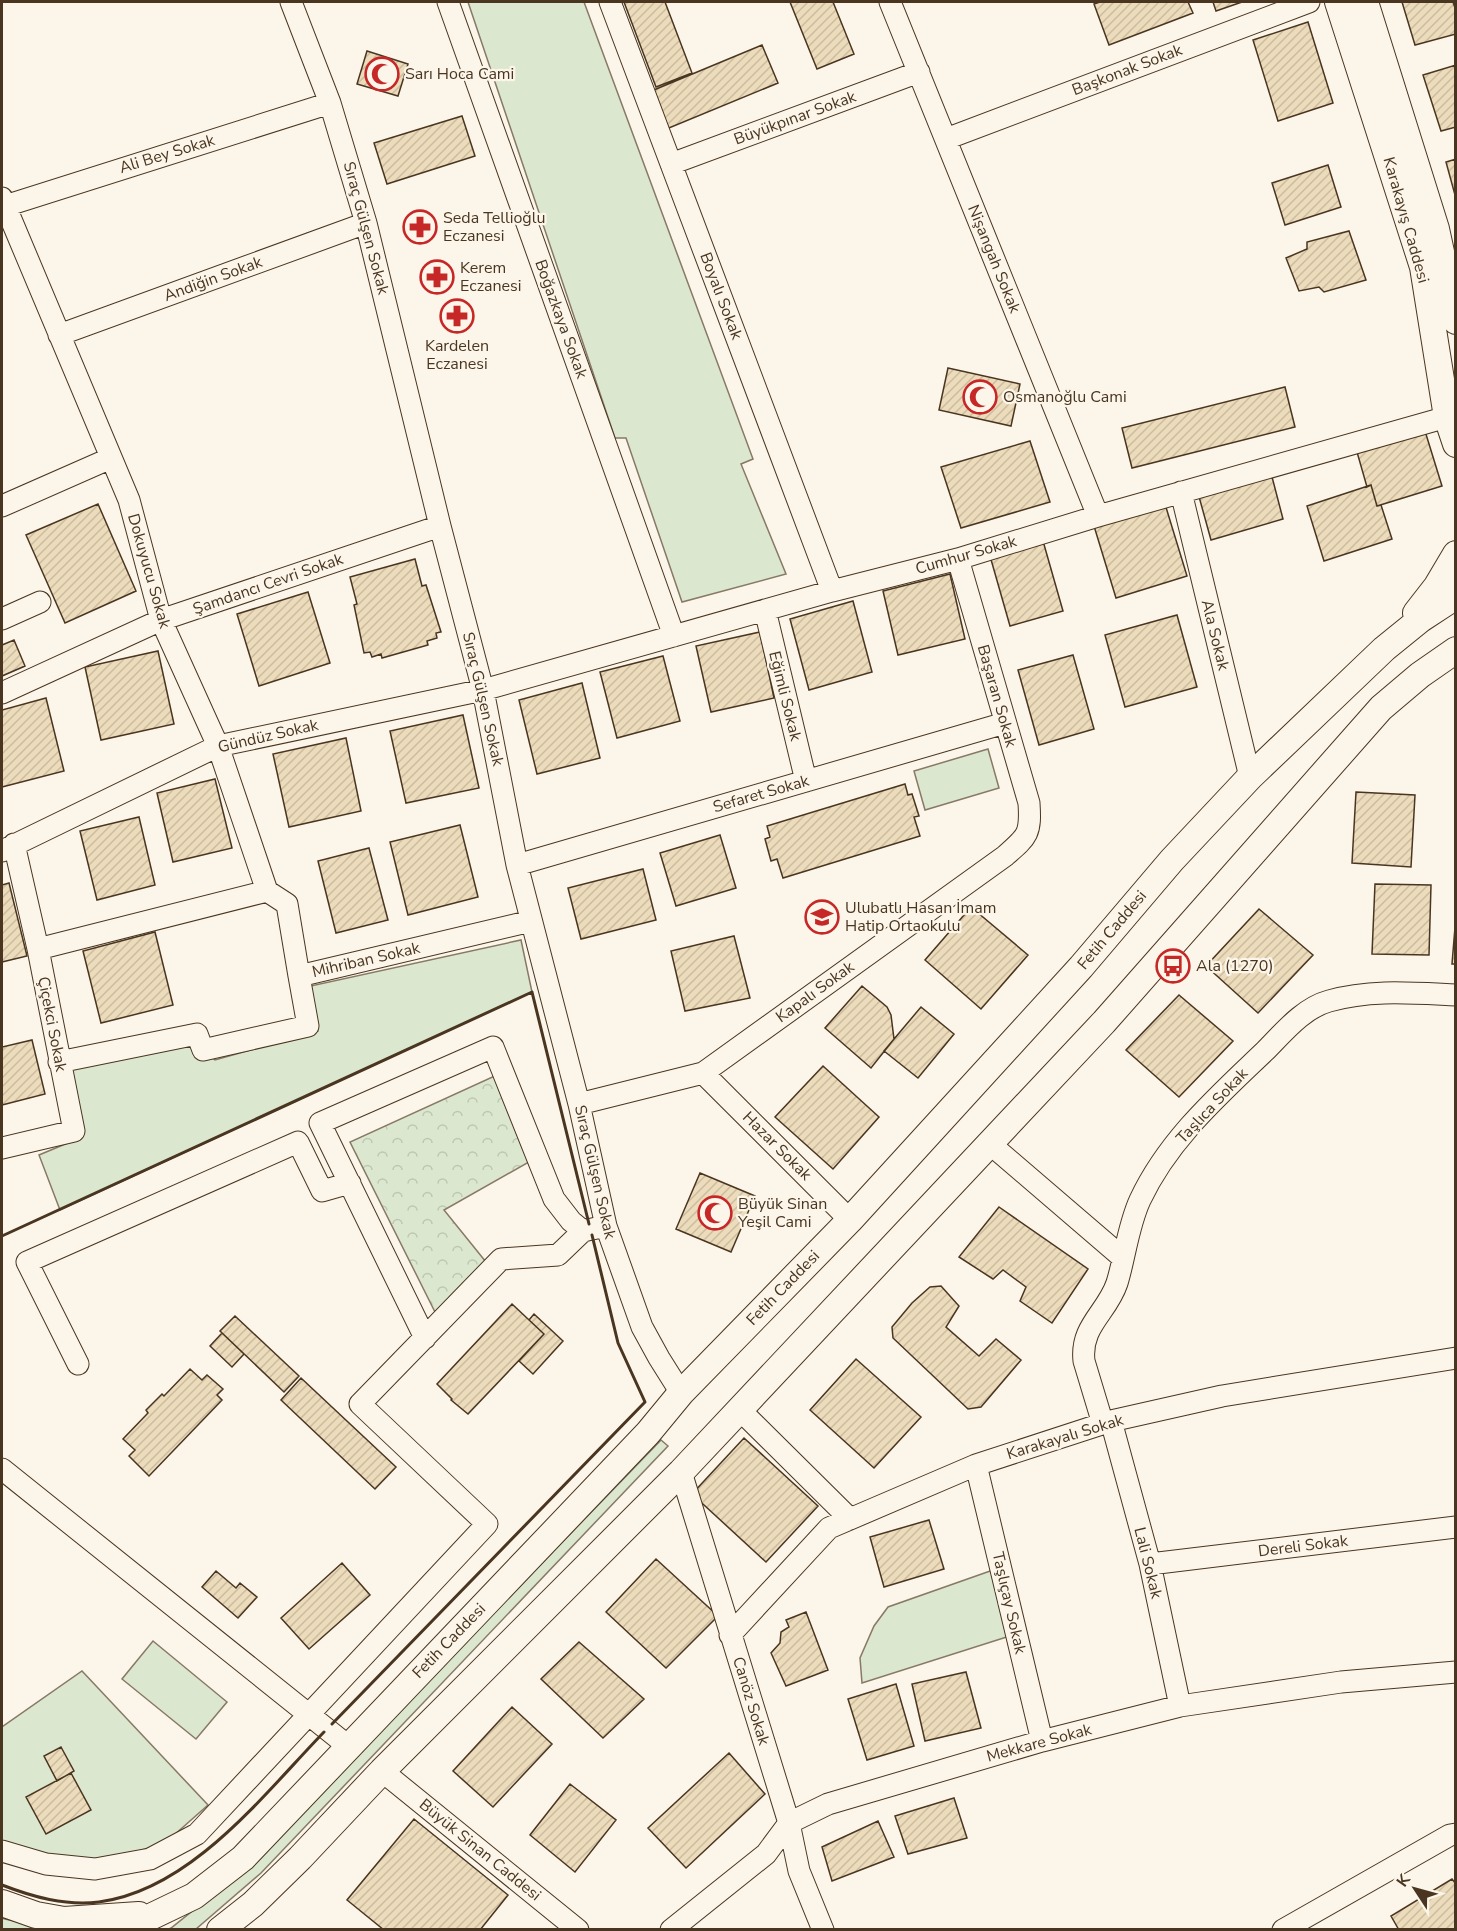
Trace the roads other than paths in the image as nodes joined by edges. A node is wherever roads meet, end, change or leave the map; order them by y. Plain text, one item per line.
1 (291, 2) edge
2 (448, 2) edge
3 (610, 2) edge
4 (890, 2) edge
5 (1309, 2) edge
6 (1338, 2) edge
7 (1365, 2) edge
8 (919, 72) junction
9 (330, 103) junction
10 (945, 139) junction
11 (671, 164) junction
12 (3, 202) edge
13 (366, 223) junction
14 (1455, 321) edge
15 (59, 334) junction
16 (1447, 417) junction
17 (1455, 444) edge
18 (111, 458) junction
19 (1181, 492) junction
20 (2, 506) edge
21 (1098, 516) junction
22 (440, 526) junction
23 (1455, 554) edge
24 (958, 559) junction
25 (832, 591) junction
26 (1455, 596) edge
27 (40, 602) dead end
28 (765, 610) junction
29 (2, 619) edge
30 (161, 620) junction
31 (674, 636) junction
32 (1384, 649) junction
33 (1455, 650) edge
34 (1455, 672) edge
35 (1420, 675) junction
36 (483, 690) junction
37 (2, 693) edge
38 (1005, 723) junction
39 (218, 746) junction
40 (1250, 777) junction
41 (806, 781) junction
42 (1028, 834) joint
43 (8, 848) edge
44 (517, 865) junction
45 (267, 891) junction
46 (531, 921) junction
47 (38, 949) junction
48 (298, 976) junction
49 (1455, 995) edge
50 (59, 1062) junction
51 (703, 1073) junction
52 (579, 1104) junction
53 (989, 1143) junction
54 (2, 1148) edge
55 (350, 1183) junction
56 (850, 1220) junction
57 (606, 1226) junction
58 (583, 1232) junction
59 (1123, 1258) junction
60 (425, 1338) junction
61 (1455, 1358) edge
62 (78, 1364) dead end
63 (681, 1392) junction
64 (740, 1409) junction
65 (1107, 1422) junction
66 (976, 1466) junction
67 (2, 1469) edge
68 (681, 1472) junction
69 (850, 1519) junction
70 (1455, 1527) edge
71 (1150, 1564) junction
72 (730, 1635) junction
73 (1455, 1672) edge
74 (1180, 1706) junction
75 (310, 1715) junction
76 (1042, 1741) junction
77 (348, 1746) junction
78 (382, 1771) junction
79 (789, 1823) junction
80 (1455, 1834) edge
81 (2, 1851) edge
82 (2, 1903) edge
83 (160, 1912) junction
84 (228, 1925) edge
85 (570, 1928) edge
86 (118, 1929) edge
87 (671, 1929) edge
88 (823, 1929) edge
89 (1283, 1929) edge

1 - 9 street, Sıraç Gülşen Sokak
2 - 31 street, Boğazkaya Sokak
3 - 11 street, Boyalı Sokak
4 - 8 street, Nişangah Sokak
5 - 10 street, Başkonak Sokak
6 - 16 main road, Karakayış Caddesi
7 - 14 main road, Karakayış Caddesi
8 - 10 street, Nişangah Sokak
8 - 11 street, Büyükpınar Sokak
9 - 12 street, Ali Bey Sokak
9 - 13 street, Sıraç Gülşen Sokak
10 - 21 street, Nişangah Sokak
11 - 25 street, Boyalı Sokak
12 - 15 street, Dokuyucu Sokak
13 - 15 street, Andiğin Sokak
13 - 22 street, Sıraç Gülşen Sokak
15 - 18 street, Dokuyucu Sokak
16 - 17 main road, Karakayış Caddesi
16 - 19 street, Cumhur Sokak
18 - 20 street
18 - 30 street, Dokuyucu Sokak
19 - 21 street, Cumhur Sokak
19 - 40 street, Ala Sokak
21 - 24 street, Cumhur Sokak
22 - 30 street, Şamdancı Cevri Sokak
22 - 36 street, Sıraç Gülşen Sokak
23 - 32 main road
24 - 25 street, Cumhur Sokak
24 - 38 street, Başaran Sokak
25 - 28 street, Cumhur Sokak
26 - 32 main road, Fetih Caddesi
27 - 29 street
28 - 31 street, Cumhur Sokak
28 - 41 street, Eğimli Sokak
30 - 37 street, Şamdancı Cevri Sokak
30 - 39 street, Dokuyucu Sokak
31 - 36 street, Cumhur Sokak
32 - 40 main road, Fetih Caddesi
33 - 35 main road
34 - 35 main road
35 - 53 main road
36 - 39 street, Gündüz Sokak
36 - 44 street, Sıraç Gülşen Sokak
38 - 41 street, Sefaret Sokak
38 - 42 street, Başaran Sokak
39 - 43 street, Gündüz Sokak
39 - 45 street, Dokuyucu Sokak
40 - 56 main road, Fetih Caddesi
41 - 44 street, Sefaret Sokak
42 - 51 street, Kapalı Sokak
43 - 47 street, Çiçekci Sokak
44 - 46 street, Sıraç Gülşen Sokak
45 - 47 street
45 - 48 street, Dokuyucu Sokak
46 - 48 street, Mihriban Sokak
46 - 52 street, Sıraç Gülşen Sokak
47 - 50 street, Çiçekci Sokak
48 - 50 street, Mihriban Sokak
49 - 59 street, Taşlıca Sokak
50 - 54 street, Çiçekci Sokak
51 - 52 street, Kapalı Sokak
51 - 56 street, Hazar Sokak
52 - 57 street, Sıraç Gülşen Sokak
53 - 59 street
53 - 64 main road
55 - 58 street
55 - 60 street
55 - 62 street
56 - 63 main road, Fetih Caddesi
57 - 58 street
57 - 63 street, Sıraç Gülşen Sokak
58 - 60 street
59 - 65 street, Taşlıca Sokak
60 - 75 street
61 - 65 street, Karakayalı Sokak
63 - 77 main road, Fetih Caddesi
64 - 68 main road
64 - 69 street
65 - 66 street, Karakayalı Sokak
65 - 71 street, Lali Sokak
66 - 69 street, Karakayalı Sokak
66 - 76 street, Taşlıçay Sokak
67 - 75 street
68 - 72 street, Canöz Sokak
68 - 78 main road
69 - 72 street, Karakayalı Sokak
70 - 71 street, Dereli Sokak
71 - 74 street, Lali Sokak
72 - 79 street, Canöz Sokak
73 - 74 street, Mekkare Sokak
74 - 76 street, Mekkare Sokak
75 - 77 street
75 - 81 street
76 - 79 street, Mekkare Sokak
77 - 83 main road, Fetih Caddesi
78 - 84 main road
78 - 85 street, Büyük Sinan Caddesi
79 - 87 street, Mekkare Sokak
79 - 88 street, Canöz Sokak
80 - 89 street
82 - 83 main road
83 - 86 main road, Fetih Caddesi

